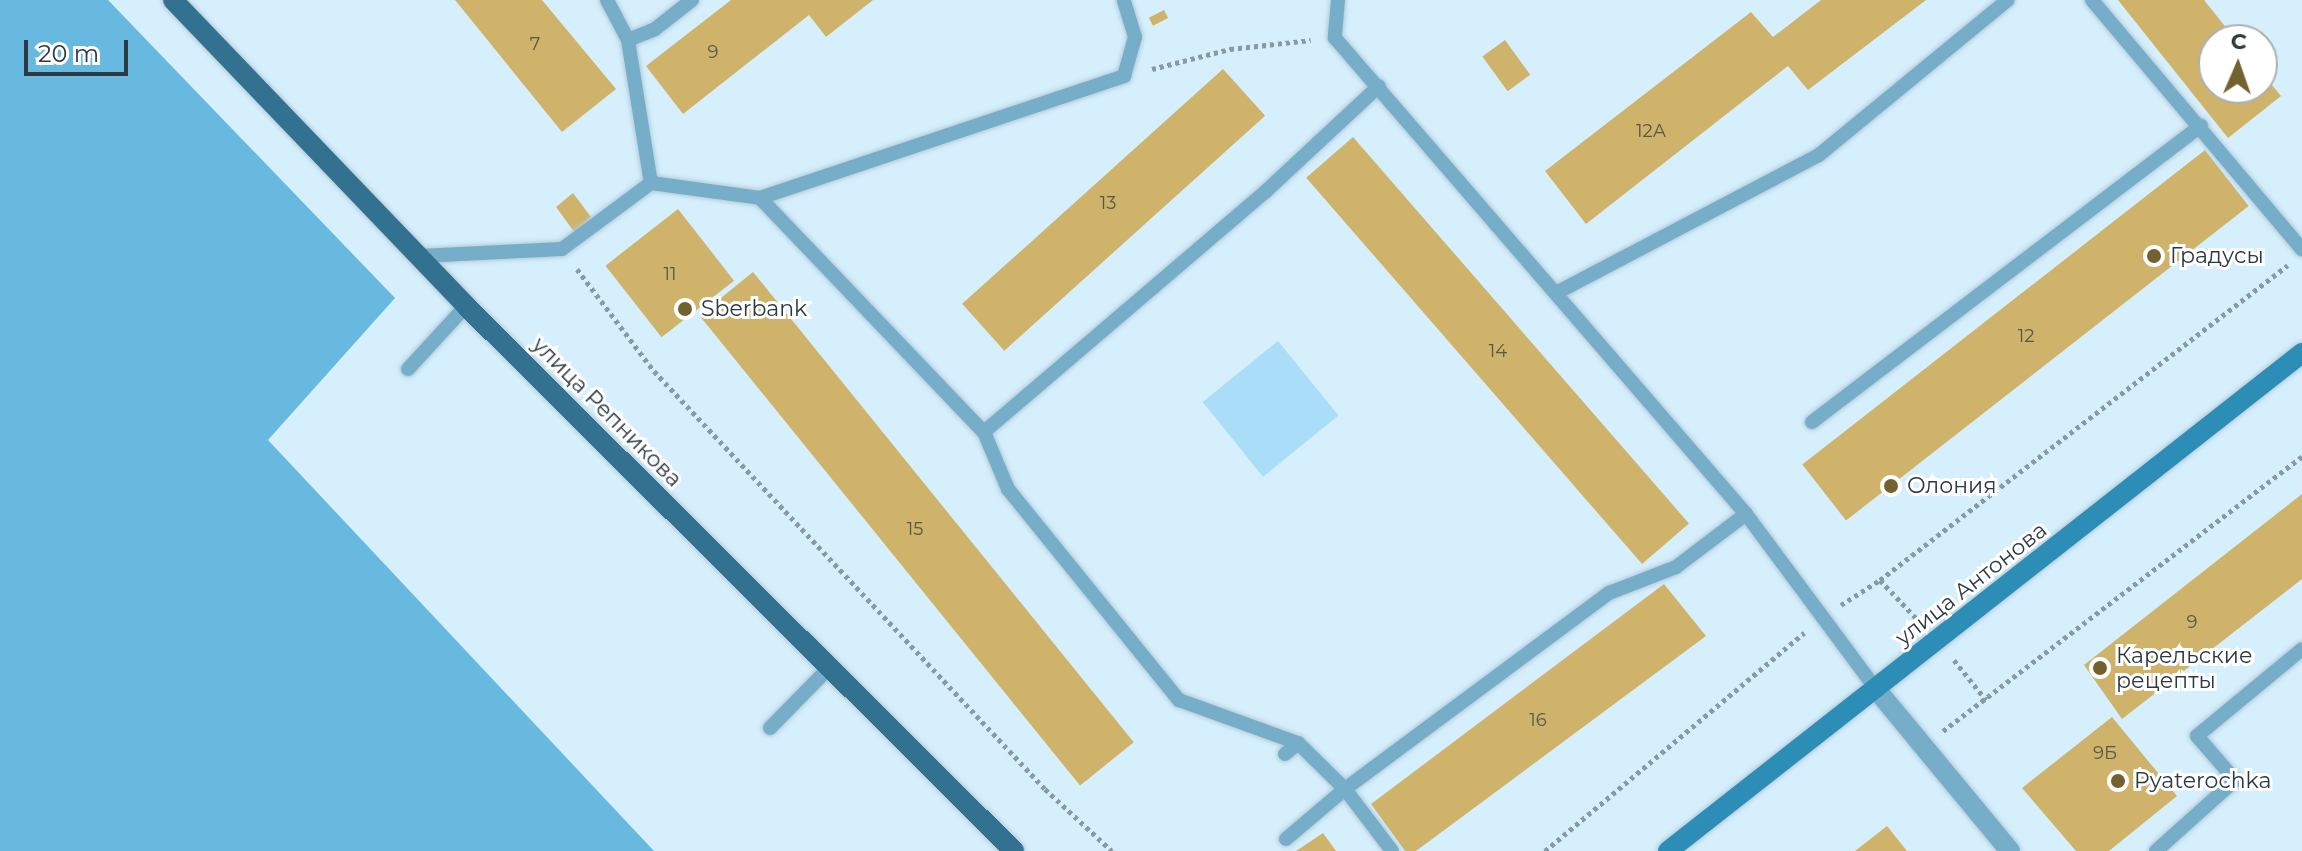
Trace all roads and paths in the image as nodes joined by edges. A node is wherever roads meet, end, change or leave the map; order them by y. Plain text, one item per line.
1 (173, 0) edge
2 (607, 0) edge
3 (692, 0) edge
4 (1124, 0) edge
5 (1338, 0) edge
6 (2008, 0) edge
7 (2092, 0) edge
8 (1335, 38) junction
9 (628, 40) junction
10 (1124, 76) junction
11 (1379, 86) junction
12 (2201, 126) junction
13 (651, 183) junction
14 (760, 198) junction
15 (562, 249) junction
16 (2302, 249) edge
17 (420, 256) junction
18 (2290, 264) dead end
19 (1558, 292) junction
20 (466, 306) junction
21 (2302, 353) edge
22 (408, 369) dead end
23 (1812, 422) dead end
24 (984, 432) junction
25 (2302, 457) edge
26 (1746, 514) junction
27 (1822, 617) junction
28 (2302, 649) edge
29 (831, 666) junction
30 (1876, 689) junction
31 (770, 728) dead end
32 (1298, 743) junction
33 (1923, 746) junction
34 (1285, 754) dead end
35 (1345, 789) junction
36 (1286, 839) dead end
37 (2006, 850) edge
38 (1014, 851) edge
39 (1112, 851) edge
40 (1392, 851) edge
41 (1545, 851) edge
42 (1668, 851) edge
43 (2156, 851) edge

1 - 17 main road, улица Репникова
2 - 9 lane
3 - 9 lane
4 - 10 lane
5 - 8 lane
6 - 19 lane
7 - 12 lane
8 - 10 path
8 - 11 lane
9 - 13 lane
10 - 14 lane
11 - 19 lane
11 - 24 lane
12 - 16 lane
12 - 23 lane
13 - 14 lane
13 - 15 lane
14 - 24 lane
15 - 17 lane
15 - 39 path
17 - 20 main road, улица Репникова
18 - 27 path
19 - 26 lane
20 - 22 lane
20 - 29 main road, улица Репникова
21 - 30 street, улица Антонова
24 - 32 lane
25 - 33 path
26 - 27 lane
26 - 35 lane
27 - 30 lane
27 - 41 path
28 - 43 lane
29 - 31 lane
29 - 38 main road, улица Репникова
30 - 33 street
30 - 42 street, улица Антонова
32 - 34 lane
32 - 35 lane
33 - 37 street
35 - 36 lane
35 - 40 lane

